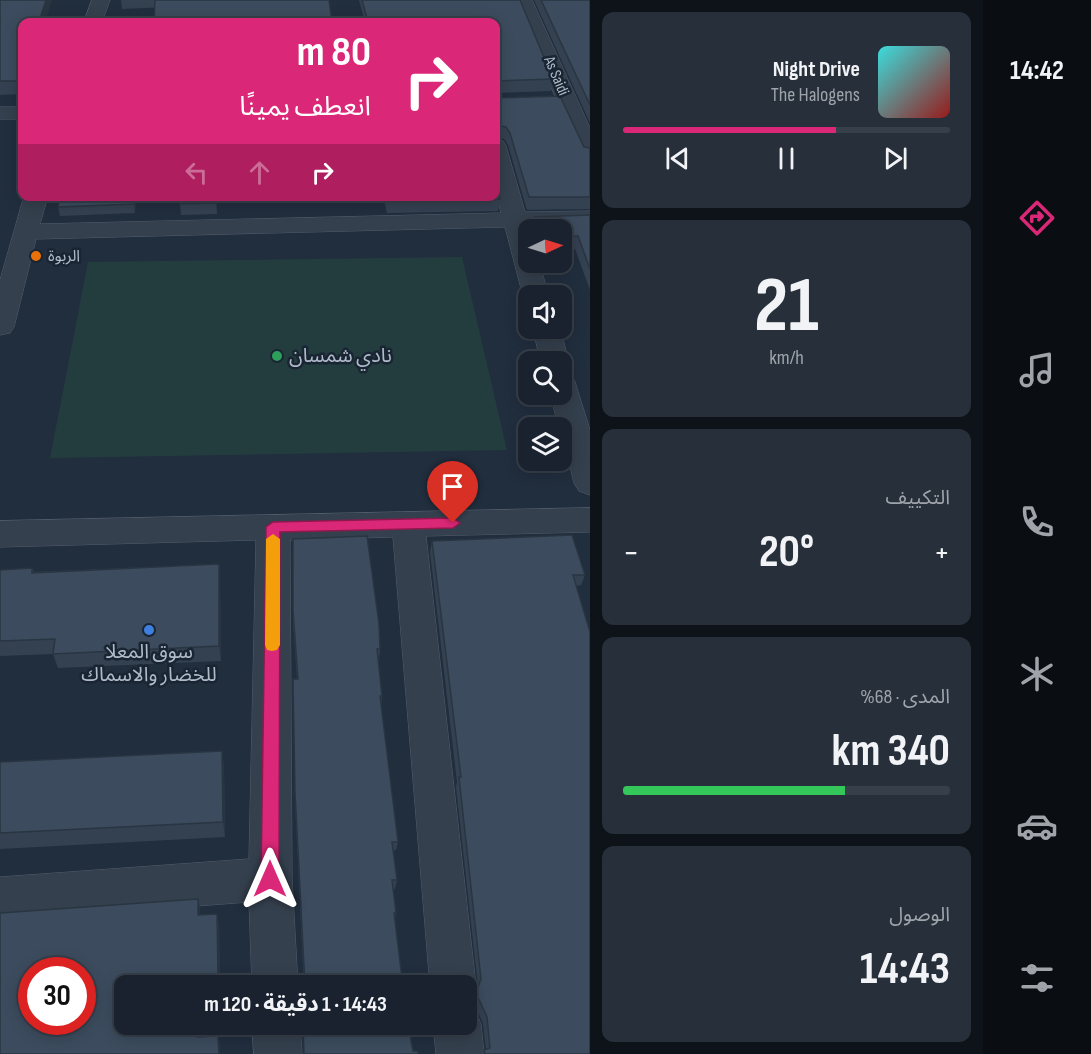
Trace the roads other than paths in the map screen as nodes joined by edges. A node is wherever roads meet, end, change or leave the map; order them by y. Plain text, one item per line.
1 (101, 0) edge
2 (523, 0) edge
3 (94, 18) edge
4 (566, 99) junction
5 (542, 100) edge
6 (0, 113) edge
7 (18, 113) edge
8 (590, 152) edge
9 (500, 165) edge
10 (34, 201) edge
11 (590, 218) edge
12 (514, 220) junction
13 (25, 232) junction
14 (533, 285) edge
15 (0, 327) edge
16 (568, 405) edge
17 (590, 483) edge
18 (590, 520) edge
19 (408, 524) junction
20 (273, 527) junction
21 (0, 534) edge
22 (270, 879) junction
23 (0, 898) edge
24 (274, 975) edge
25 (452, 975) edge
26 (277, 1035) edge
27 (458, 1035) edge
28 (278, 1054) edge
29 (460, 1054) edge

1 - 3 street
2 - 4 street, As Saidi
4 - 5 street
4 - 8 street, As Saidi
6 - 7 street
9 - 12 street
10 - 13 street
11 - 12 street
12 - 13 street
12 - 14 street
13 - 15 street
16 - 17 street
18 - 19 street
19 - 20 street
19 - 25 street
20 - 21 street
20 - 22 street
22 - 23 street
22 - 24 street
26 - 28 street
27 - 29 street

